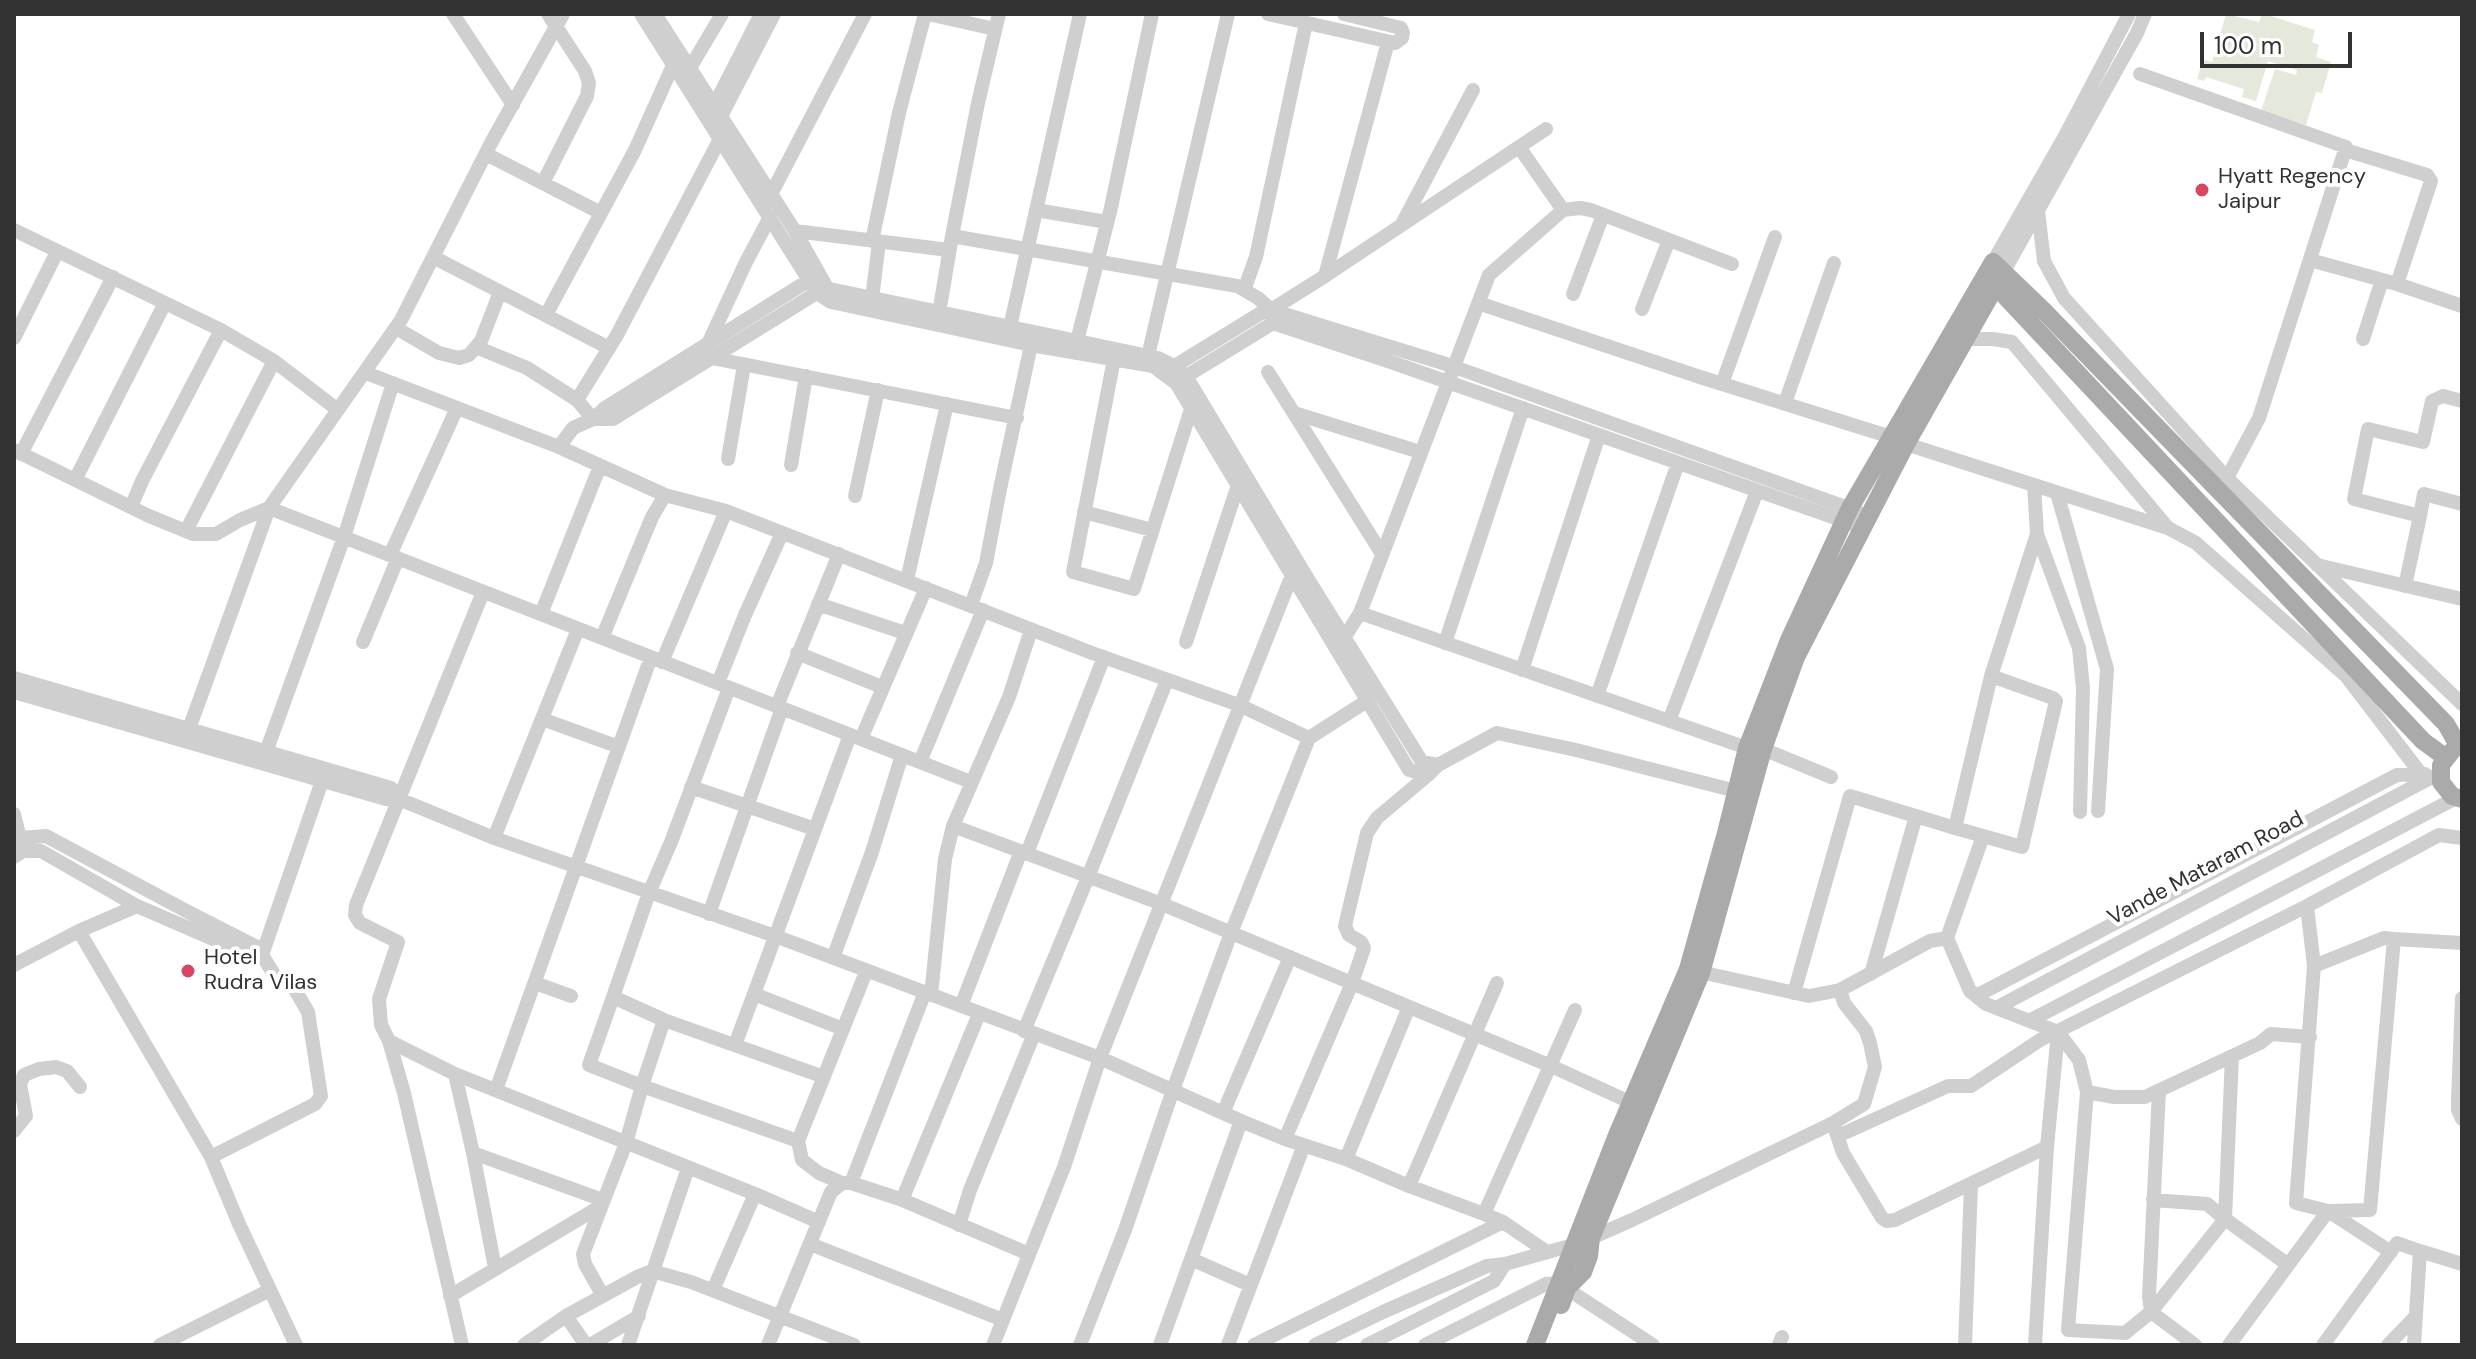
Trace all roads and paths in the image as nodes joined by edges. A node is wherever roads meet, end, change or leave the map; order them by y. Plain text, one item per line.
1 (453, 14) edge
2 (641, 14) edge
3 (655, 14) edge
4 (722, 14) edge
5 (761, 14) edge
6 (774, 14) edge
7 (865, 14) edge
8 (926, 14) edge
9 (1080, 14) edge
10 (1152, 14) edge
11 (1228, 14) edge
12 (1268, 14) edge
13 (1344, 14) edge
14 (2137, 15) edge
15 (556, 18) edge
16 (997, 22) edge
17 (1306, 23) junction
18 (1388, 42) junction
19 (674, 63) junction
20 (690, 68) junction
21 (2140, 74) dead end
22 (1473, 90) dead end
23 (513, 105) junction
24 (716, 121) junction
25 (1546, 129) dead end
26 (1519, 147) junction
27 (2345, 150) junction
28 (486, 154) junction
29 (543, 183) junction
30 (768, 206) junction
31 (1036, 210) junction
32 (1563, 210) junction
33 (2038, 211) junction
34 (601, 213) junction
35 (1603, 215) junction
36 (1107, 222) junction
37 (1401, 226) junction
38 (14, 230) edge
39 (795, 231) junction
40 (1775, 237) dead end
41 (2014, 239) junction
42 (1669, 240) junction
43 (876, 241) junction
44 (950, 243) junction
45 (1027, 249) junction
46 (57, 252) junction
47 (433, 257) junction
48 (2310, 260) junction
49 (1097, 261) junction
50 (1834, 263) dead end
51 (1732, 264) dead end
52 (1994, 274) junction
53 (1167, 275) junction
54 (1325, 276) junction
55 (113, 277) junction
56 (2389, 282) junction
57 (818, 283) junction
58 (1244, 290) junction
59 (500, 292) junction
60 (1573, 294) dead end
61 (872, 299) junction
62 (165, 303) junction
63 (1478, 303) junction
64 (2462, 306) edge
65 (1642, 309) dead end
66 (939, 313) junction
67 (546, 315) junction
68 (1272, 316) junction
69 (1010, 327) junction
70 (396, 328) junction
71 (221, 330) junction
72 (14, 338) edge
73 (1964, 339) junction
74 (2363, 339) dead end
75 (1077, 341) junction
76 (1031, 345) junction
77 (476, 347) junction
78 (609, 348) junction
79 (709, 352) junction
80 (1148, 356) junction
81 (1114, 359) junction
82 (274, 361) junction
83 (744, 365) junction
84 (1453, 366) junction
85 (1169, 369) junction
86 (1268, 372) dead end
87 (366, 373) junction
88 (806, 376) junction
89 (1181, 380) junction
90 (1447, 381) junction
91 (393, 383) junction
92 (1722, 384) junction
93 (878, 390) junction
94 (577, 400) junction
95 (2462, 401) edge
96 (1785, 403) junction
97 (947, 404) junction
98 (1192, 406) junction
99 (457, 408) junction
100 (1523, 408) junction
101 (338, 410) junction
102 (1294, 413) junction
103 (1017, 418) junction
104 (593, 419) junction
105 (1599, 435) junction
106 (1898, 440) junction
107 (559, 447) junction
108 (18, 452) edge
109 (1420, 452) junction
110 (728, 459) dead end
111 (1678, 463) junction
112 (791, 465) dead end
113 (600, 466) junction
114 (2227, 478) junction
115 (75, 480) junction
116 (1238, 485) junction
117 (2034, 486) junction
118 (1757, 491) junction
119 (2057, 493) junction
120 (665, 495) junction
121 (855, 496) dead end
122 (2462, 504) edge
123 (131, 507) junction
124 (269, 508) junction
125 (726, 511) junction
126 (1084, 512) junction
127 (2420, 516) junction
128 (1856, 518) junction
129 (2168, 528) junction
130 (1152, 530) junction
131 (186, 531) junction
132 (782, 533) junction
133 (2037, 534) junction
134 (344, 537) junction
135 (839, 554) junction
136 (1382, 554) junction
137 (394, 556) junction
138 (2316, 565) junction
139 (1295, 569) junction
140 (907, 580) junction
141 (2405, 586) junction
142 (926, 588) junction
143 (483, 592) junction
144 (2462, 599) edge
145 (818, 604) junction
146 (977, 607) junction
147 (1360, 613) junction
148 (541, 614) junction
149 (578, 629) junction
150 (1031, 630) junction
151 (905, 633) junction
152 (602, 638) junction
153 (1338, 640) junction
154 (363, 642) dead end
155 (1186, 642) dead end
156 (1445, 643) junction
157 (797, 653) junction
158 (1104, 657) junction
159 (657, 659) junction
160 (1522, 670) junction
161 (1991, 676) junction
162 (14, 678) edge
163 (1167, 680) junction
164 (724, 686) junction
165 (882, 687) junction
166 (14, 692) edge
167 (1597, 696) junction
168 (1367, 701) junction
169 (2462, 704) edge
170 (1239, 705) junction
171 (779, 707) junction
172 (542, 719) junction
173 (1669, 721) junction
174 (189, 729) junction
175 (855, 737) junction
176 (1309, 738) junction
177 (619, 747) junction
178 (1755, 748) junction
179 (266, 752) junction
180 (902, 755) junction
181 (2445, 760) edge
182 (920, 762) junction
183 (1433, 770) junction
184 (1831, 777) dead end
185 (322, 781) junction
186 (971, 782) junction
187 (691, 787) junction
188 (1736, 791) junction
189 (2459, 798) edge
190 (399, 799) junction
191 (748, 805) junction
192 (2098, 811) dead end
193 (2080, 812) dead end
194 (14, 814) edge
195 (1916, 816) junction
196 (953, 826) junction
197 (1955, 828) junction
198 (815, 829) junction
199 (1983, 836) junction
200 (494, 838) junction
201 (2462, 838) edge
202 (19, 849) edge
203 (1024, 852) junction
204 (576, 867) junction
205 (1088, 877) junction
206 (649, 893) junction
207 (1162, 904) junction
208 (137, 906) junction
209 (2307, 906) junction
210 (709, 914) junction
211 (79, 931) junction
212 (1231, 933) junction
213 (775, 936) junction
214 (1947, 938) junction
215 (2394, 939) junction
216 (2462, 943) edge
217 (262, 955) junction
218 (1290, 957) junction
219 (833, 958) junction
220 (14, 965) edge
221 (2314, 966) junction
222 (1694, 971) junction
223 (866, 972) junction
224 (1871, 974) junction
225 (535, 983) junction
226 (1352, 983) junction
227 (1497, 983) dead end
228 (1840, 990) junction
229 (928, 993) junction
230 (1794, 993) junction
231 (754, 994) junction
232 (571, 996) dead end
233 (1976, 996) junction
234 (613, 997) junction
235 (2462, 998) edge
236 (961, 1006) junction
237 (1409, 1007) junction
238 (1996, 1008) junction
239 (1575, 1010) dead end
240 (979, 1014) junction
241 (664, 1020) junction
242 (2031, 1020) junction
243 (843, 1029) junction
244 (1029, 1032) junction
245 (2058, 1032) junction
246 (1476, 1035) junction
247 (2310, 1037) junction
248 (389, 1041) junction
249 (735, 1045) junction
250 (2232, 1056) junction
251 (1100, 1058) junction
252 (1551, 1066) junction
253 (455, 1074) junction
254 (824, 1077) junction
255 (642, 1086) junction
256 (80, 1087) dead end
257 (496, 1090) junction
258 (1173, 1090) junction
259 (2159, 1091) junction
260 (2087, 1092) junction
261 (1632, 1103) junction
262 (1223, 1113) junction
263 (2462, 1119) edge
264 (1241, 1121) junction
265 (1836, 1130) junction
266 (14, 1131) edge
267 (1285, 1139) junction
268 (798, 1141) junction
269 (626, 1143) junction
270 (1304, 1145) junction
271 (2047, 1147) junction
272 (473, 1153) junction
273 (211, 1157) junction
274 (1346, 1159) junction
275 (688, 1168) junction
276 (847, 1183) junction
277 (1971, 1185) junction
278 (1409, 1186) junction
279 (755, 1194) junction
280 (902, 1200) junction
281 (2153, 1200) junction
282 (602, 1203) junction
283 (2328, 1211) junction
284 (1484, 1214) junction
285 (2225, 1219) junction
286 (819, 1222) junction
287 (1503, 1222) junction
288 (959, 1225) junction
289 (1591, 1238) junction
290 (810, 1244) junction
291 (1573, 1245) junction
292 (2420, 1251) junction
293 (1547, 1252) junction
294 (2391, 1252) junction
295 (1029, 1254) junction
296 (1191, 1259) junction
297 (1505, 1264) junction
298 (2287, 1264) junction
299 (2462, 1264) edge
300 (495, 1268) junction
301 (652, 1271) junction
302 (1250, 1285) junction
303 (1563, 1285) junction
304 (270, 1290) junction
305 (713, 1290) junction
306 (450, 1296) junction
307 (603, 1296) junction
308 (2151, 1312) junction
309 (566, 1316) junction
310 (639, 1316) junction
311 (780, 1316) junction
312 (2416, 1316) junction
313 (1003, 1320) junction
314 (1626, 1328) junction
315 (2068, 1338) edge
316 (630, 1344) edge
317 (2232, 1344) edge
318 (160, 1345) edge
319 (296, 1345) edge
320 (462, 1345) edge
321 (524, 1345) edge
322 (588, 1345) edge
323 (768, 1345) edge
324 (854, 1345) edge
325 (993, 1345) edge
326 (1082, 1345) edge
327 (1160, 1345) edge
328 (1228, 1345) edge
329 (1254, 1345) edge
330 (1315, 1345) edge
331 (1367, 1345) edge
332 (1425, 1345) edge
333 (1535, 1345) edge
334 (1547, 1345) edge
335 (1623, 1345) edge
336 (1653, 1345) edge
337 (1965, 1345) edge
338 (2035, 1345) edge
339 (2195, 1345) edge
340 (2323, 1345) edge
341 (2388, 1345) edge
342 (2414, 1345) edge

1 - 23 street
2 - 19 street
3 - 20 street
4 - 20 street
5 - 24 street
6 - 24 street
7 - 30 street
8 - 16 street
8 - 43 street
9 - 31 street
10 - 36 street
11 - 53 street
12 - 17 street
13 - 18 street
14 - 33 street
14 - 41 street
15 - 23 street
15 - 29 street
16 - 44 street
17 - 18 street
17 - 58 street
18 - 54 street
19 - 24 street
19 - 34 street
20 - 24 street
21 - 27 street
22 - 37 street
23 - 28 street
24 - 30 street
24 - 30 street
24 - 78 street
25 - 26 street
26 - 32 street
26 - 37 street
27 - 48 street
27 - 56 street
28 - 29 street
28 - 47 street
29 - 34 street
30 - 39 street
30 - 57 street
30 - 79 street
31 - 36 street
31 - 45 street
32 - 35 street
32 - 63 street
33 - 41 street
33 - 114 street
34 - 67 street
35 - 42 street
35 - 60 street
36 - 49 street
37 - 54 street
38 - 46 street
39 - 43 street
39 - 57 street
40 - 92 street
41 - 52 street
42 - 51 street
42 - 65 street
43 - 44 street
43 - 61 street
44 - 45 street
44 - 66 street
45 - 49 street
45 - 69 street
46 - 55 street
46 - 72 street
47 - 59 street
47 - 70 street
48 - 56 street
48 - 114 street
49 - 53 street
49 - 75 street
50 - 96 street
52 - 73 main road
52 - 106 main road
52 - 181 main road
52 - 181 main road
53 - 58 street
53 - 80 street
54 - 68 street
55 - 62 street
55 - 108 street
56 - 64 street
56 - 74 street
57 - 61 street
57 - 76 street
57 - 79 street
58 - 68 street
59 - 67 street
59 - 77 street
61 - 66 street
62 - 71 street
62 - 115 street
63 - 84 street
63 - 92 street
66 - 69 street
67 - 78 street
68 - 84 street
68 - 85 street
68 - 89 street
68 - 90 street
69 - 75 street
70 - 77 street
70 - 87 street
71 - 82 street
71 - 123 street
73 - 106 main road
73 - 129 street
75 - 80 street
76 - 81 street
76 - 103 street
77 - 94 street
78 - 94 street
79 - 83 street
79 - 104 street
80 - 85 street
81 - 85 street
81 - 126 street
82 - 101 street
82 - 131 street
83 - 88 street
83 - 110 street
84 - 90 street
84 - 128 street
85 - 89 street
86 - 102 street
87 - 91 street
87 - 101 street
88 - 93 street
88 - 112 street
89 - 98 street
89 - 139 street
90 - 100 street
90 - 109 street
91 - 99 street
91 - 134 street
92 - 96 street
93 - 97 street
93 - 121 street
94 - 104 street
95 - 127 street
96 - 106 street
97 - 103 street
97 - 140 street
98 - 116 street
98 - 130 street
99 - 107 street
99 - 137 street
100 - 105 street
100 - 156 street
101 - 124 street
102 - 109 street
102 - 136 street
103 - 146 street
104 - 107 street
105 - 111 street
105 - 160 street
106 - 117 street
106 - 128 main road
107 - 113 street
108 - 115 street
109 - 136 street
111 - 118 street
111 - 167 street
113 - 120 street
113 - 148 street
114 - 138 street
115 - 123 street
116 - 139 street
116 - 155 street
117 - 119 street
117 - 133 street
118 - 128 street
118 - 173 street
119 - 129 street
119 - 192 street
120 - 125 street
120 - 152 street
122 - 127 street
123 - 131 street
124 - 131 street
124 - 134 street
124 - 174 street
125 - 132 street
125 - 159 street
126 - 130 street
126 - 130 street
127 - 141 street
128 - 178 main road
129 - 181 street
132 - 135 street
132 - 164 street
133 - 161 street
133 - 193 street
134 - 137 street
134 - 179 street
135 - 140 street
135 - 145 street
136 - 147 street
137 - 143 street
137 - 154 street
138 - 141 street
138 - 169 street
139 - 153 street
139 - 170 street
140 - 142 street
141 - 144 street
142 - 146 street
142 - 151 street
143 - 148 street
143 - 190 street
145 - 151 street
145 - 157 street
146 - 150 street
146 - 182 street
147 - 153 street
147 - 156 street
148 - 149 street
149 - 152 street
149 - 172 street
150 - 158 street
150 - 186 street
151 - 165 street
152 - 159 street
153 - 168 street
153 - 183 street
156 - 160 street
157 - 165 street
157 - 171 street
158 - 163 street
158 - 203 street
159 - 164 street
159 - 177 street
160 - 167 street
161 - 197 street
161 - 199 street
162 - 174 street
163 - 170 street
163 - 205 street
164 - 171 street
164 - 187 street
165 - 175 street
166 - 185 street
167 - 173 street
168 - 176 street
168 - 183 street
170 - 176 street
170 - 207 street
171 - 175 street
171 - 191 street
172 - 177 street
172 - 200 street
173 - 178 street
174 - 179 street
175 - 180 street
175 - 198 street
176 - 212 street
177 - 204 street
178 - 184 street
178 - 188 main road
178 - 222 main road
179 - 190 street
180 - 182 street
180 - 219 street
181 - 189 main road
181 - 233 street
181 - 238 street, Vande Mataram Road
182 - 186 street
183 - 188 street
183 - 226 street
185 - 190 street
185 - 217 street
186 - 196 street
187 - 191 street
187 - 206 street
188 - 222 main road
189 - 242 street
190 - 200 street
190 - 248 street
191 - 198 street
191 - 210 street
194 - 202 street
195 - 197 street
195 - 224 street
195 - 230 street
196 - 203 street
196 - 229 street
197 - 199 street
198 - 213 street
199 - 214 street
200 - 204 street
201 - 209 street
202 - 208 street
202 - 217 street
203 - 205 street
203 - 236 street
204 - 206 street
204 - 225 street
205 - 207 street
205 - 244 street
206 - 210 street
206 - 234 street
207 - 212 street
207 - 251 street
208 - 211 street
208 - 217 street
209 - 221 street
209 - 245 street
210 - 213 street
211 - 220 street
211 - 273 street
212 - 218 street
212 - 258 street
213 - 219 street
213 - 231 street
214 - 224 street
214 - 233 street
215 - 216 street
215 - 221 street
215 - 283 street
217 - 273 street
218 - 226 street
218 - 262 street
219 - 223 street
221 - 247 street
222 - 230 street
222 - 261 main road
222 - 289 main road
223 - 229 street
223 - 243 street
224 - 228 street
225 - 232 street
225 - 257 street
226 - 237 street
226 - 267 street
227 - 246 street
228 - 230 street
228 - 265 street
229 - 236 street
229 - 276 street
231 - 243 street
231 - 249 street
233 - 238 street
234 - 241 street
234 - 255 street
235 - 263 street
236 - 240 street
237 - 246 street
237 - 274 street
238 - 242 street
239 - 252 street
240 - 244 street
240 - 280 street
241 - 249 street
241 - 255 street
242 - 245 street
243 - 254 street
244 - 251 street
244 - 288 street
245 - 260 street
245 - 265 street
245 - 271 street
246 - 252 street
246 - 278 street
247 - 250 street
247 - 283 street
248 - 253 street
248 - 306 street
249 - 254 street
250 - 259 street
250 - 285 street
251 - 258 street
251 - 295 street
252 - 261 street
252 - 284 street
253 - 257 street
253 - 272 street
254 - 268 street
255 - 268 street
255 - 269 street
256 - 266 street
257 - 269 street
258 - 262 street
258 - 326 street
259 - 260 street
259 - 281 street
260 - 315 street
261 - 291 main road
262 - 264 street
264 - 267 street
264 - 296 street
265 - 277 street
265 - 289 street
267 - 270 street
268 - 276 street
269 - 275 street
269 - 282 street
270 - 274 street
270 - 302 street
271 - 277 street
271 - 338 street
272 - 282 street
272 - 300 street
273 - 304 street
274 - 278 street
275 - 279 street
275 - 301 street
276 - 280 street
276 - 286 street
277 - 337 street
278 - 284 street
279 - 286 street
279 - 305 street
280 - 288 street
281 - 285 street
281 - 308 street
282 - 300 street
282 - 307 street
283 - 294 street
283 - 298 street
284 - 287 street
285 - 298 street
285 - 308 street
286 - 290 street
287 - 293 street
287 - 329 street
288 - 295 street
289 - 291 main road
289 - 303 main road
290 - 311 street
290 - 313 street
291 - 293 street
291 - 303 main road
292 - 294 street
292 - 299 street
292 - 312 street
293 - 297 street
294 - 340 street
295 - 313 street
296 - 302 street
296 - 327 street
297 - 330 street
297 - 331 street
298 - 317 street
300 - 306 street
301 - 305 street
301 - 307 street
301 - 310 street
302 - 328 street
303 - 314 street
303 - 332 street
303 - 333 main road
303 - 334 main road
304 - 318 street
304 - 319 street
305 - 311 street
306 - 320 street
307 - 309 street
308 - 315 street
308 - 339 street
309 - 321 street
309 - 322 street
310 - 316 street
310 - 322 street
311 - 323 street
311 - 324 street
312 - 341 street
312 - 342 street
313 - 325 street
314 - 335 street
314 - 336 street

